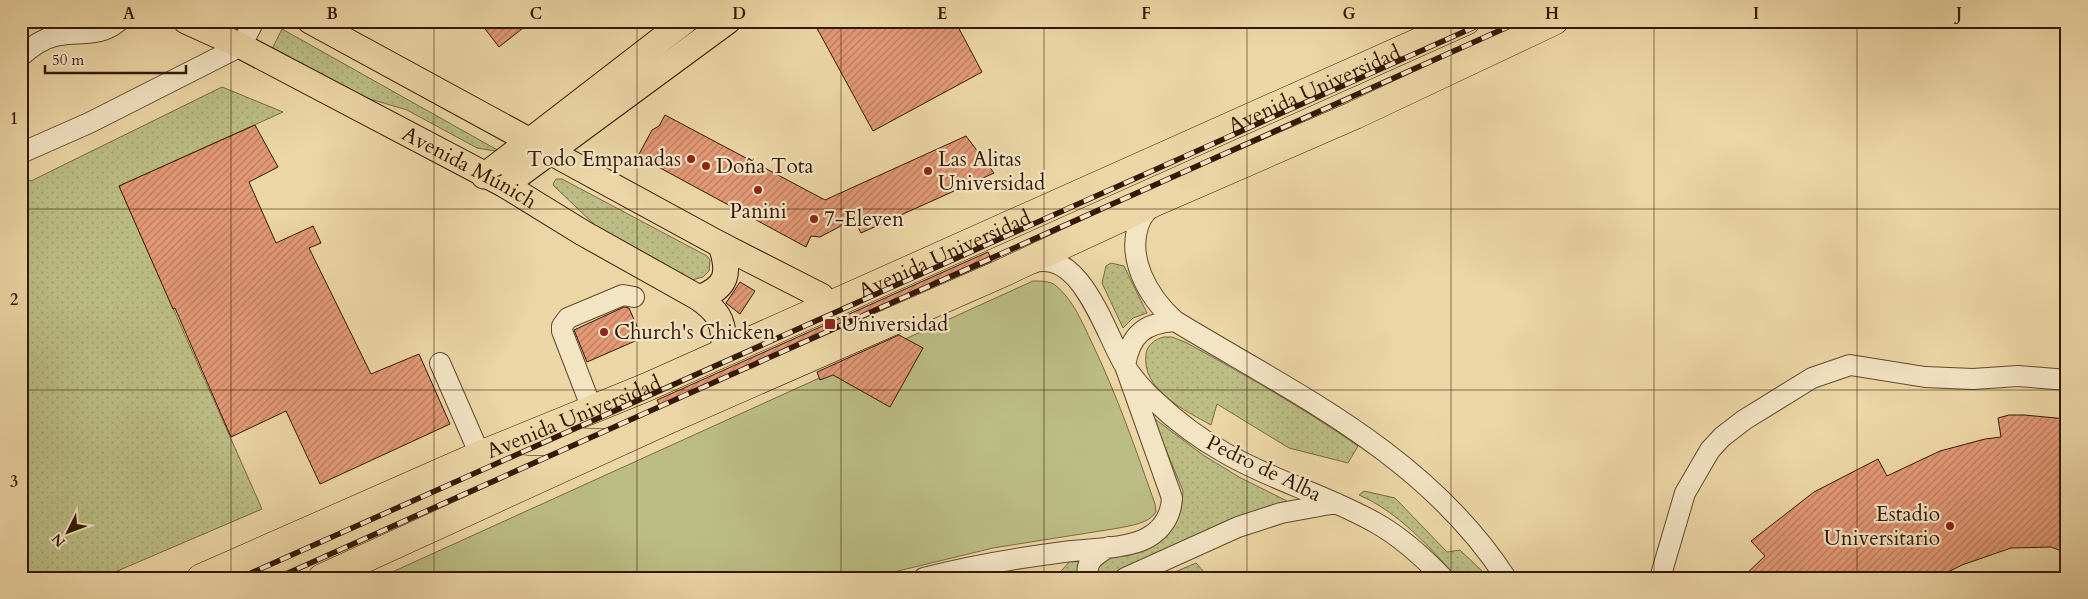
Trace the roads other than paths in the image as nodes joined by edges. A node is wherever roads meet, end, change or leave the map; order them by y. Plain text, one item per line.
1 (119, 21) edge
2 (186, 21) edge
3 (254, 21) edge
4 (310, 21) edge
5 (685, 21) edge
6 (728, 21) edge
7 (1466, 21) edge
8 (1554, 21) edge
9 (241, 46) junction
10 (21, 56) edge
11 (539, 146) junction
12 (21, 153) edge
13 (495, 180) junction
14 (1153, 203) junction
15 (721, 245) junction
16 (998, 275) junction
17 (821, 296) dead end
18 (634, 297) dead end
19 (699, 298) junction
20 (1175, 321) junction
21 (724, 342) dead end
22 (440, 364) dead end
23 (1125, 366) junction
24 (2067, 380) edge
25 (592, 409) junction
26 (516, 441) junction
27 (619, 443) junction
28 (480, 455) junction
29 (1336, 503) junction
30 (1109, 547) junction
31 (201, 578) edge
32 (322, 578) edge
33 (924, 578) edge
34 (1088, 578) edge
35 (1125, 578) edge
36 (1443, 578) edge
37 (1506, 578) edge
38 (1660, 578) edge

1 - 10 street
2 - 9 main road, Avenida Múnich
3 - 9 street
4 - 11 main road
5 - 11 main road
6 - 11 main road
7 - 25 highway, Avenida Universidad
8 - 14 highway, Avenida Universidad
9 - 12 street
9 - 13 main road, Avenida Múnich
11 - 13 main road
11 - 15 main road
13 - 19 main road, Avenida Múnich
14 - 16 highway, Avenida Universidad
14 - 20 street
15 - 17 main road
15 - 19 main road
16 - 23 street, Pedro de Alba
16 - 27 highway, Avenida Universidad
18 - 25 street
19 - 21 main road, Avenida Múnich
20 - 23 street
20 - 37 street
22 - 28 street
23 - 29 street, Pedro de Alba
23 - 30 street
24 - 38 street
25 - 26 highway, Avenida Universidad
26 - 27 highway
26 - 28 highway, Avenida Universidad
27 - 32 highway, Avenida Universidad
28 - 31 highway, Avenida Universidad
29 - 35 street
29 - 36 street, Pedro de Alba
30 - 33 street
30 - 34 street

